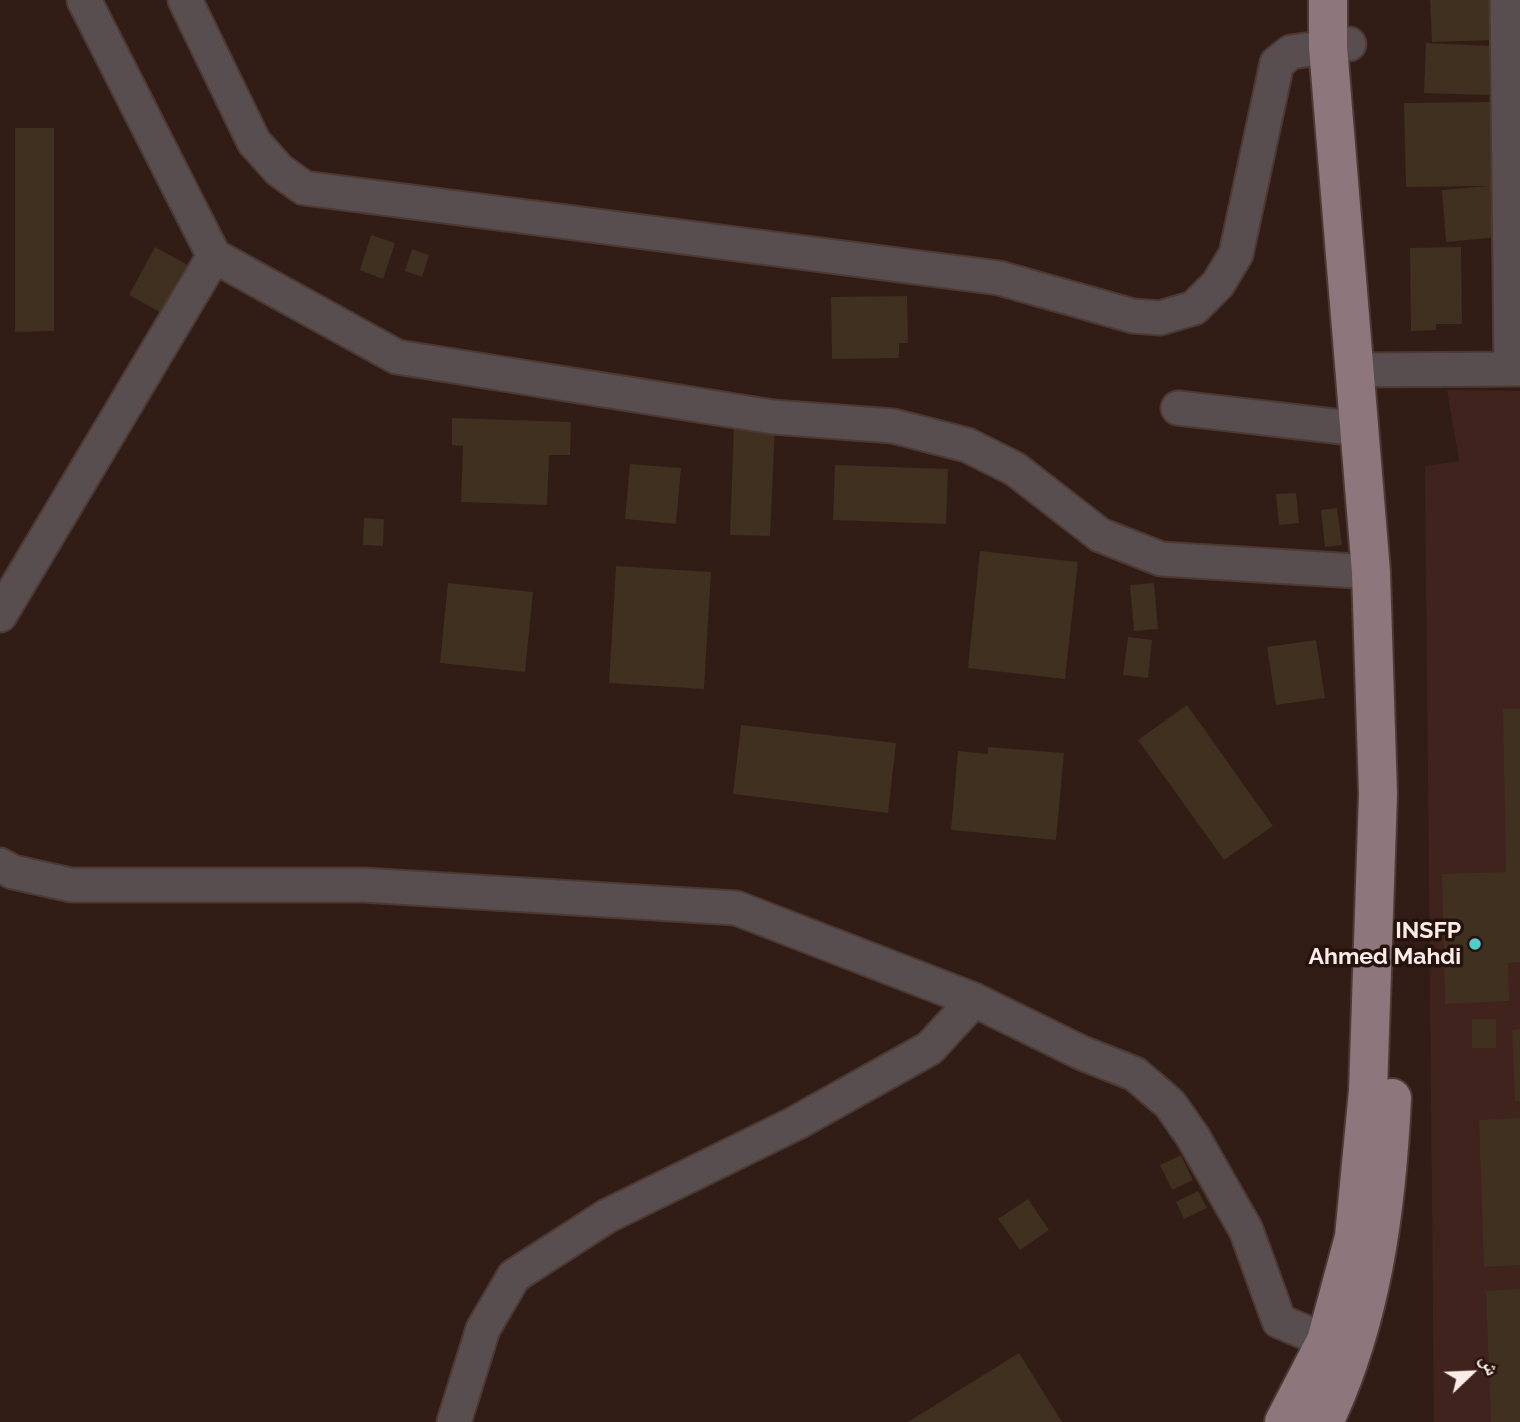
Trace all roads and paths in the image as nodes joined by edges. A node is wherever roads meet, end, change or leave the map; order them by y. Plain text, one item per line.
1 (84, 0) edge
2 (185, 0) edge
3 (1328, 0) edge
4 (1349, 0) edge
5 (1507, 0) edge
6 (1339, 46) junction
7 (214, 256) junction
8 (1365, 369) junction
9 (1515, 369) edge
10 (1178, 408) dead end
11 (1359, 429) junction
12 (1371, 572) junction
13 (0, 615) edge
14 (0, 865) edge
15 (974, 1000) junction
16 (1326, 1341) junction
17 (454, 1422) edge
18 (1284, 1422) edge
19 (1324, 1422) edge

1 - 7 street
2 - 6 street
3 - 6 main road
4 - 6 main road
5 - 9 street
6 - 8 main road
7 - 12 street
7 - 13 street
8 - 9 street
8 - 11 main road
8 - 19 main road
10 - 11 street
11 - 12 main road
12 - 16 main road
14 - 15 street
15 - 16 street
15 - 17 street
16 - 18 main road

